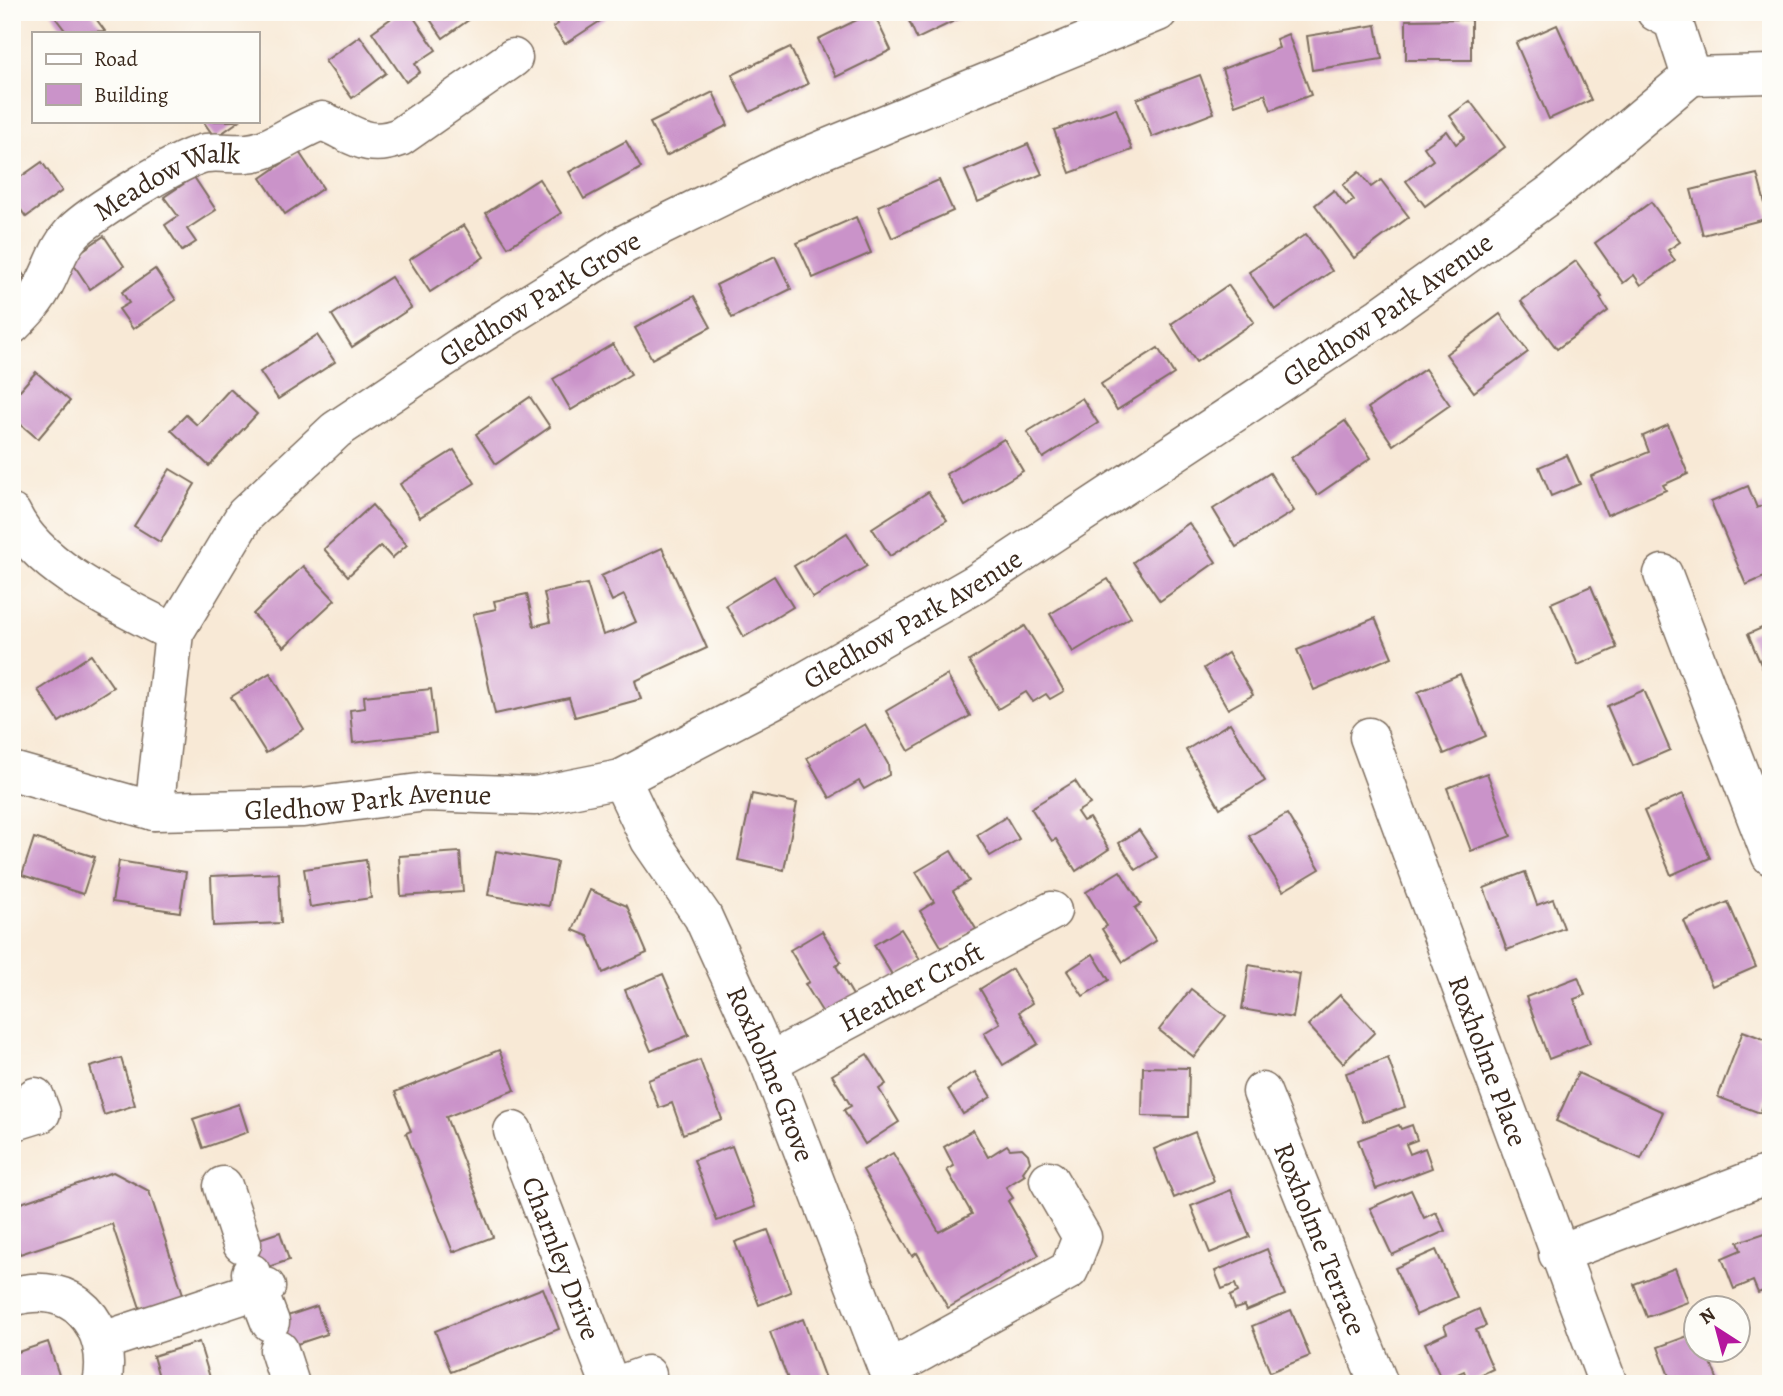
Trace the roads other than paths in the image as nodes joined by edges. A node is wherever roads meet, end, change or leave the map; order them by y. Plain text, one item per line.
1 (1158, 12) edge
2 (1656, 12) edge
3 (513, 58) dead end
4 (1771, 74) edge
5 (1690, 76) junction
6 (12, 325) edge
7 (12, 513) edge
8 (1663, 574) dead end
9 (174, 634) junction
10 (1369, 737) dead end
11 (12, 771) edge
12 (621, 779) junction
13 (154, 811) junction
14 (1771, 856) edge
15 (1052, 911) dead end
16 (769, 1062) junction
17 (1262, 1092) dead end
18 (513, 1131) dead end
19 (1771, 1173) edge
20 (1049, 1180) dead end
21 (223, 1186) dead end
22 (1558, 1254) junction
23 (12, 1297) edge
24 (265, 1307) edge
25 (103, 1341) junction
26 (891, 1377) edge
27 (102, 1384) edge
28 (610, 1384) edge
29 (1379, 1384) edge
30 (1608, 1384) edge

1 - 9 street, Gledhow Park Grove
2 - 5 street
3 - 6 street, Meadow Walk
4 - 5 street
5 - 12 street, Gledhow Park Avenue
7 - 9 street
8 - 14 street
9 - 13 street, Gledhow Park Grove
10 - 22 street, Roxholme Place
11 - 13 street, Gledhow Park Avenue
12 - 13 street, Gledhow Park Avenue
12 - 16 street, Roxholme Grove
15 - 16 street, Heather Croft
16 - 26 street, Roxholme Grove
17 - 29 street, Roxholme Terrace
18 - 28 street, Charnley Drive
19 - 22 street
20 - 26 street
21 - 24 street
22 - 30 street, Roxholme Place
23 - 25 street
24 - 25 street
25 - 27 street

